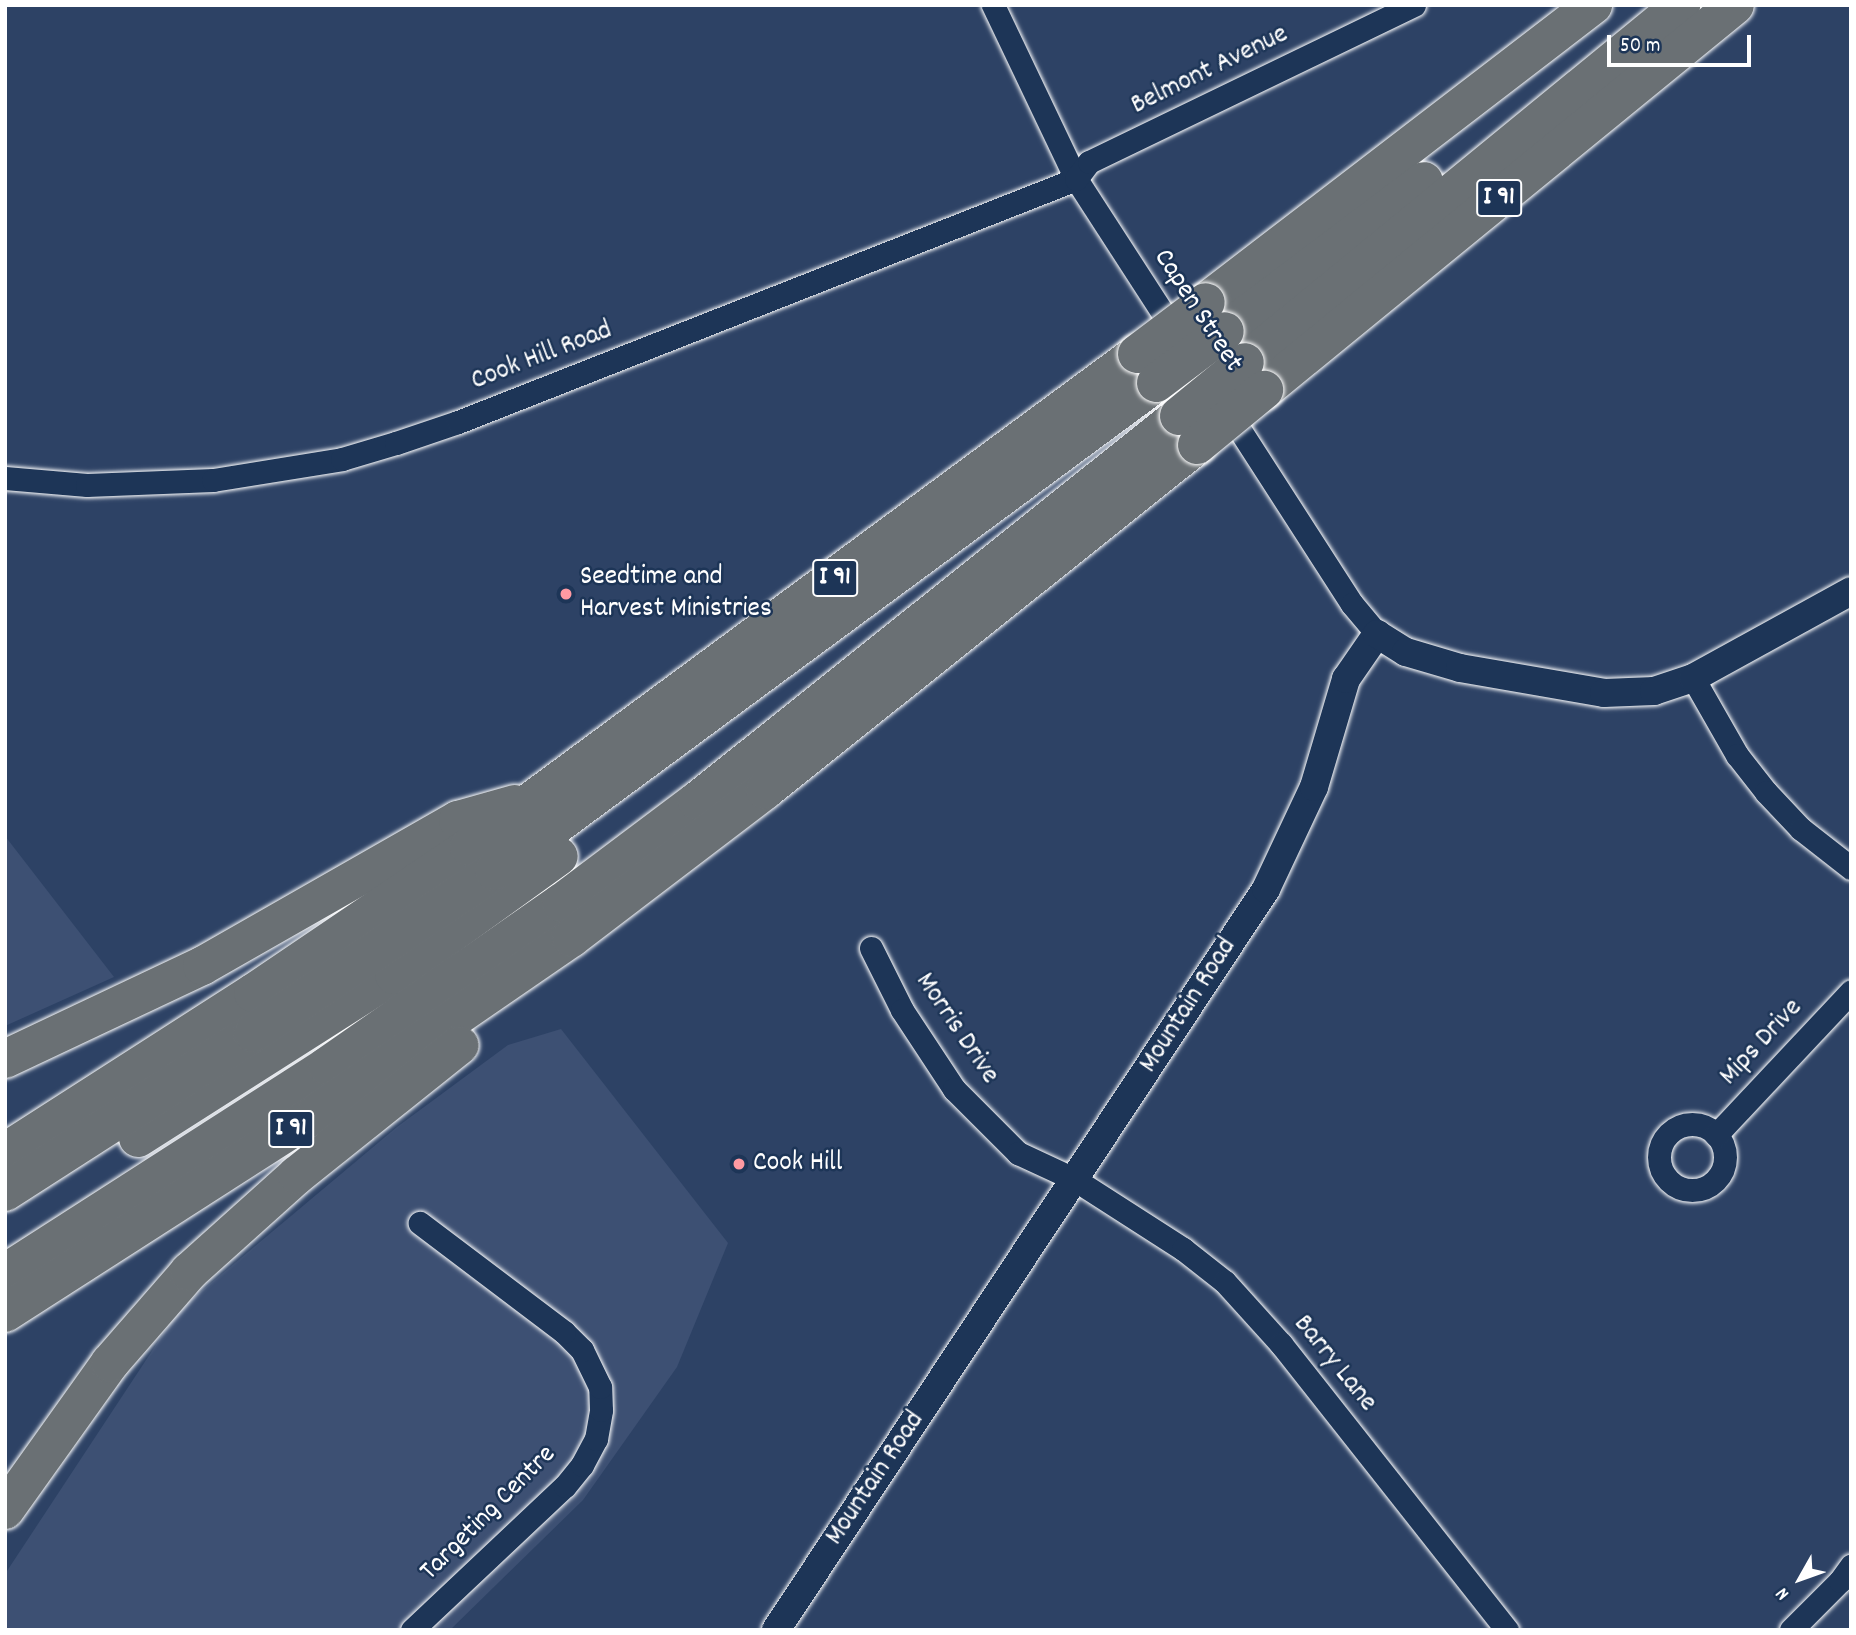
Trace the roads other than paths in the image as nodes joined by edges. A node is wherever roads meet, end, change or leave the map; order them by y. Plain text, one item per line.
1 (993, 5) edge
2 (1414, 5) edge
3 (1593, 5) edge
4 (1649, 5) edge
5 (1681, 5) edge
6 (1735, 5) edge
7 (1076, 180) junction
8 (1235, 346) junction
9 (1147, 368) junction
10 (1188, 430) junction
11 (5, 478) edge
12 (920, 557) junction
13 (1851, 591) edge
14 (907, 634) junction
15 (1377, 634) junction
16 (1693, 678) junction
17 (531, 803) junction
18 (1851, 868) edge
19 (571, 938) junction
20 (871, 948) dead end
21 (1851, 991) edge
22 (5, 1059) edge
23 (1716, 1135) dead end
24 (5, 1152) edge
25 (1074, 1179) junction
26 (5, 1192) edge
27 (5, 1220) edge
28 (420, 1223) dead end
29 (5, 1247) edge
30 (5, 1273) edge
31 (5, 1312) edge
32 (5, 1510) edge
33 (1851, 1566) edge
34 (412, 1630) edge
35 (776, 1630) edge
36 (1507, 1630) edge
37 (1790, 1630) edge

1 - 7 street, Capen Street
2 - 7 street, Belmont Avenue
3 - 8 highway, I 91
4 - 8 highway
5 - 8 highway
6 - 8 highway, I 91
7 - 11 street, Cook Hill Road
7 - 15 street, Capen Street
8 - 9 highway, I 91, bridge
8 - 10 highway, I 91, bridge
9 - 12 highway
9 - 17 highway, I 91
10 - 14 highway
10 - 19 highway, I 91
12 - 26 highway
12 - 27 highway
13 - 16 street
14 - 29 highway
14 - 30 highway
15 - 16 street
15 - 25 street, Mountain Road
16 - 18 street
17 - 22 highway
17 - 24 highway, I 91
19 - 31 highway, I 91
19 - 32 highway
20 - 25 street, Morris Drive
21 - 23 street, Mips Drive
25 - 35 street, Mountain Road
25 - 36 street, Barry Lane
28 - 34 street, Targeting Centre
33 - 37 street

